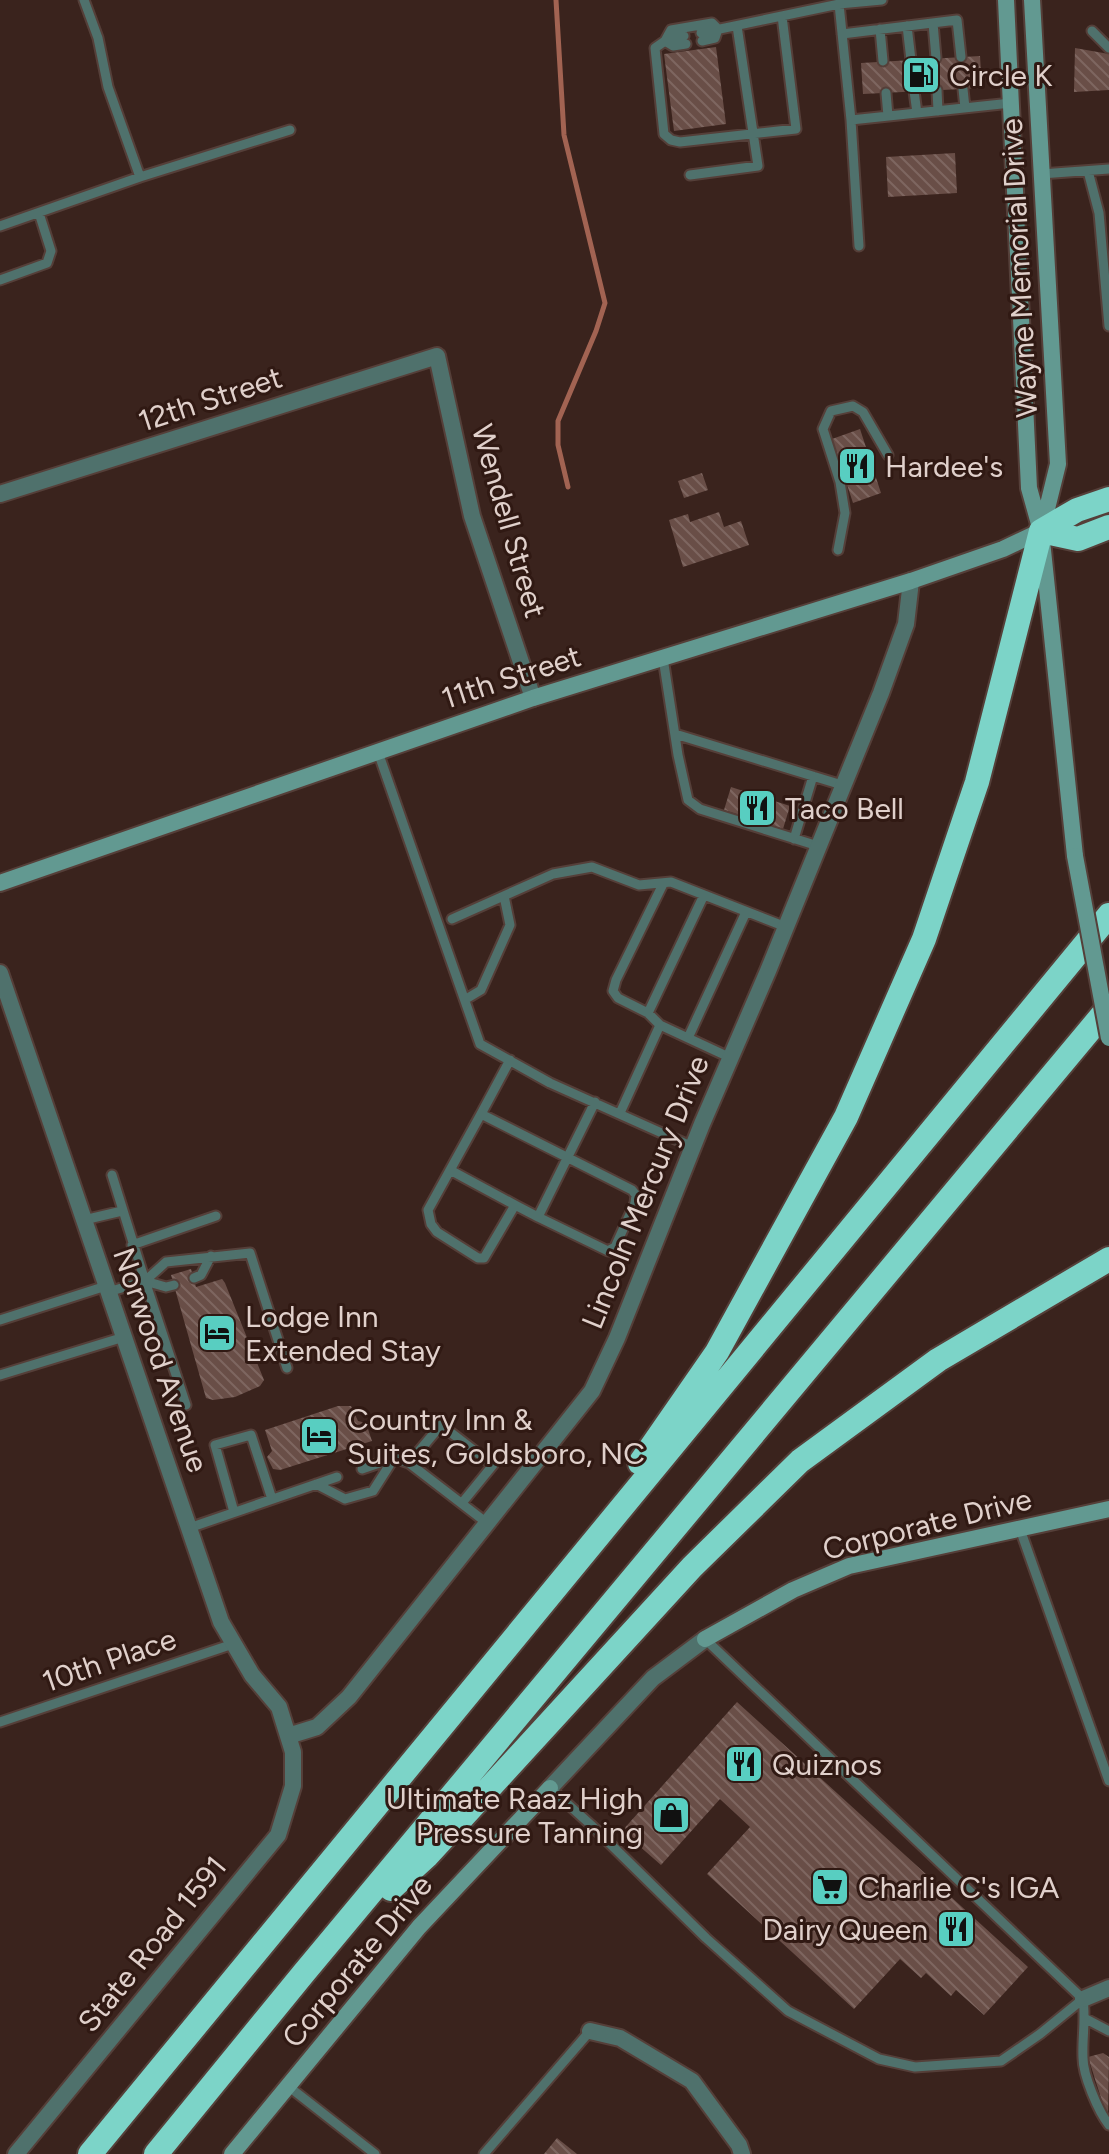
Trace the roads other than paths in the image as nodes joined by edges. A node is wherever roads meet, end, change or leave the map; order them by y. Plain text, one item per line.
1 (84, 0) edge
2 (882, 0) edge
3 (1006, 0) edge
4 (1032, 0) edge
5 (839, 4) junction
6 (782, 16) junction
7 (933, 23) junction
8 (737, 26) junction
9 (907, 26) junction
10 (718, 29) junction
11 (880, 29) junction
12 (1092, 31) dead end
13 (842, 34) junction
14 (702, 37) dead end
15 (685, 40) dead end
16 (665, 41) junction
17 (1109, 48) edge
18 (961, 57) dead end
19 (936, 58) dead end
20 (911, 60) dead end
21 (883, 61) dead end
22 (963, 89) dead end
23 (937, 90) dead end
24 (914, 91) dead end
25 (886, 93) dead end
26 (1011, 103) junction
27 (965, 108) junction
28 (938, 111) junction
29 (917, 113) junction
30 (888, 116) junction
31 (851, 120) junction
32 (290, 130) dead end
33 (753, 134) junction
34 (1109, 169) edge
35 (1088, 171) junction
36 (1041, 174) junction
37 (690, 175) dead end
38 (140, 177) junction
39 (39, 213) junction
40 (0, 226) edge
41 (859, 246) dead end
42 (0, 280) edge
43 (1109, 326) edge
44 (437, 356) joint
45 (888, 455) dead end
46 (0, 494) edge
47 (1109, 499) edge
48 (1109, 527) edge
49 (1041, 531) junction
50 (838, 550) dead end
51 (911, 581) junction
52 (663, 658) junction
53 (533, 698) junction
54 (675, 734) junction
55 (378, 752) junction
56 (813, 776) junction
57 (842, 785) junction
58 (794, 839) junction
59 (818, 846) junction
60 (0, 883) edge
61 (663, 884) junction
62 (704, 895) junction
63 (504, 896) junction
64 (746, 912) junction
65 (1109, 915) edge
66 (452, 919) dead end
67 (786, 927) junction
68 (0, 973) edge
69 (466, 999) junction
70 (1109, 1007) edge
71 (648, 1013) junction
72 (660, 1025) junction
73 (688, 1038) junction
74 (1109, 1038) edge
75 (731, 1058) junction
76 (510, 1060) junction
77 (595, 1102) junction
78 (620, 1113) junction
79 (481, 1114) junction
80 (693, 1147) junction
81 (569, 1159) junction
82 (450, 1170) junction
83 (112, 1175) dead end
84 (515, 1205) junction
85 (122, 1211) junction
86 (216, 1216) dead end
87 (538, 1217) junction
88 (84, 1220) junction
89 (132, 1245) junction
90 (211, 1256) junction
91 (1105, 1264) edge
92 (194, 1278) dead end
93 (145, 1281) junction
94 (174, 1285) dead end
95 (107, 1289) junction
96 (0, 1320) edge
97 (124, 1337) junction
98 (287, 1368) dead end
99 (0, 1375) edge
100 (186, 1405) dead end
101 (394, 1458) junction
102 (409, 1463) junction
103 (362, 1469) dead end
104 (337, 1477) dead end
105 (316, 1484) junction
106 (272, 1499) junction
107 (462, 1503) junction
108 (1109, 1509) edge
109 (234, 1512) junction
110 (487, 1523) junction
111 (189, 1528) junction
112 (1020, 1529) junction
113 (543, 1603) junction
114 (705, 1639) junction
115 (233, 1644) junction
116 (0, 1722) edge
117 (291, 1744) junction
118 (1105, 1757) edge
119 (1109, 1781) edge
120 (550, 1788) junction
121 (303, 1974) junction
122 (1109, 1988) edge
123 (1083, 1999) junction
124 (1086, 2019) junction
125 (590, 2031) joint
126 (1109, 2031) edge
127 (288, 2086) junction
128 (1109, 2125) edge
129 (16, 2154) edge
130 (90, 2154) edge
131 (156, 2154) edge
132 (232, 2154) edge
133 (375, 2154) edge
134 (484, 2154) edge
135 (742, 2154) edge

1 - 38 lane
2 - 5 lane
3 - 26 street, Wayne Memorial Drive
4 - 36 street, Wayne Memorial Drive
5 - 6 lane
5 - 13 lane
6 - 8 lane
6 - 33 lane
7 - 9 lane
7 - 18 lane
7 - 19 lane
8 - 10 lane
8 - 33 lane
9 - 11 lane
9 - 20 lane
10 - 14 lane
10 - 16 lane
11 - 13 lane
11 - 21 lane
12 - 17 lane
13 - 31 lane
15 - 16 lane
16 - 33 lane
22 - 27 lane
23 - 28 lane
24 - 29 lane
25 - 30 lane
26 - 27 lane
26 - 49 street, Wayne Memorial Drive
27 - 28 lane
28 - 29 lane
29 - 30 lane
30 - 31 lane
31 - 41 lane
32 - 38 lane
33 - 37 lane
34 - 35 lane
35 - 36 lane
35 - 43 lane
36 - 49 street, Wayne Memorial Drive
38 - 39 lane
39 - 40 lane
39 - 42 lane
44 - 46 street, 12th Street
44 - 53 street, Wendell Street
45 - 50 lane
47 - 49 highway
48 - 49 highway
49 - 51 street, 11th Street
49 - 74 street, Wayne Memorial Drive, bridge
49 - 113 highway
51 - 52 street, 11th Street
51 - 57 street, Lincoln Mercury Drive
52 - 53 street, 11th Street
52 - 54 lane
53 - 55 street, 11th Street
54 - 56 lane
54 - 58 lane
55 - 60 street, 11th Street
55 - 69 lane
56 - 57 lane
56 - 58 lane
57 - 59 street, Lincoln Mercury Drive
58 - 59 lane
59 - 67 street, Lincoln Mercury Drive
61 - 62 lane
61 - 63 lane
61 - 71 lane
62 - 64 lane
62 - 71 lane
63 - 66 lane
63 - 69 lane
64 - 67 lane
64 - 73 lane
65 - 113 highway
67 - 75 street, Lincoln Mercury Drive
68 - 88 street, Norwood Avenue
69 - 76 lane
70 - 121 highway
71 - 72 lane
72 - 73 lane
72 - 78 lane
73 - 75 lane
75 - 80 street, Lincoln Mercury Drive
76 - 77 lane
76 - 79 lane
77 - 78 lane
77 - 81 lane
78 - 80 lane
79 - 81 lane
79 - 82 lane
80 - 110 street, Lincoln Mercury Drive
81 - 87 lane
81 - 87 lane
82 - 84 lane
82 - 84 lane
83 - 85 lane
84 - 87 lane
85 - 88 lane
85 - 89 lane
86 - 89 lane
88 - 95 street, Norwood Avenue
89 - 93 lane
90 - 92 lane
90 - 93 lane
90 - 98 lane
91 - 121 highway
93 - 94 lane
93 - 95 lane
93 - 100 lane
95 - 96 lane
95 - 97 street, Norwood Avenue
97 - 99 lane
97 - 111 street, Norwood Avenue
101 - 102 lane
101 - 103 lane
101 - 105 lane
102 - 107 lane
102 - 107 lane
104 - 105 lane
105 - 106 lane
106 - 109 lane
106 - 109 lane
107 - 110 lane
108 - 112 street, Corporate Drive
109 - 111 lane
110 - 117 street, Lincoln Mercury Drive
111 - 115 street, Norwood Avenue
112 - 114 street, Corporate Drive
112 - 118 lane
113 - 130 highway
114 - 120 street, Corporate Drive
114 - 123 lane
115 - 116 lane, 10th Place
115 - 117 street, Norwood Avenue
117 - 129 street, State Road 1591
118 - 119 lane
120 - 123 lane
120 - 127 street, Corporate Drive
121 - 131 highway
122 - 123 street
123 - 124 lane
124 - 126 lane
124 - 128 lane
125 - 134 lane
125 - 135 street
127 - 132 street, Corporate Drive
127 - 133 lane

